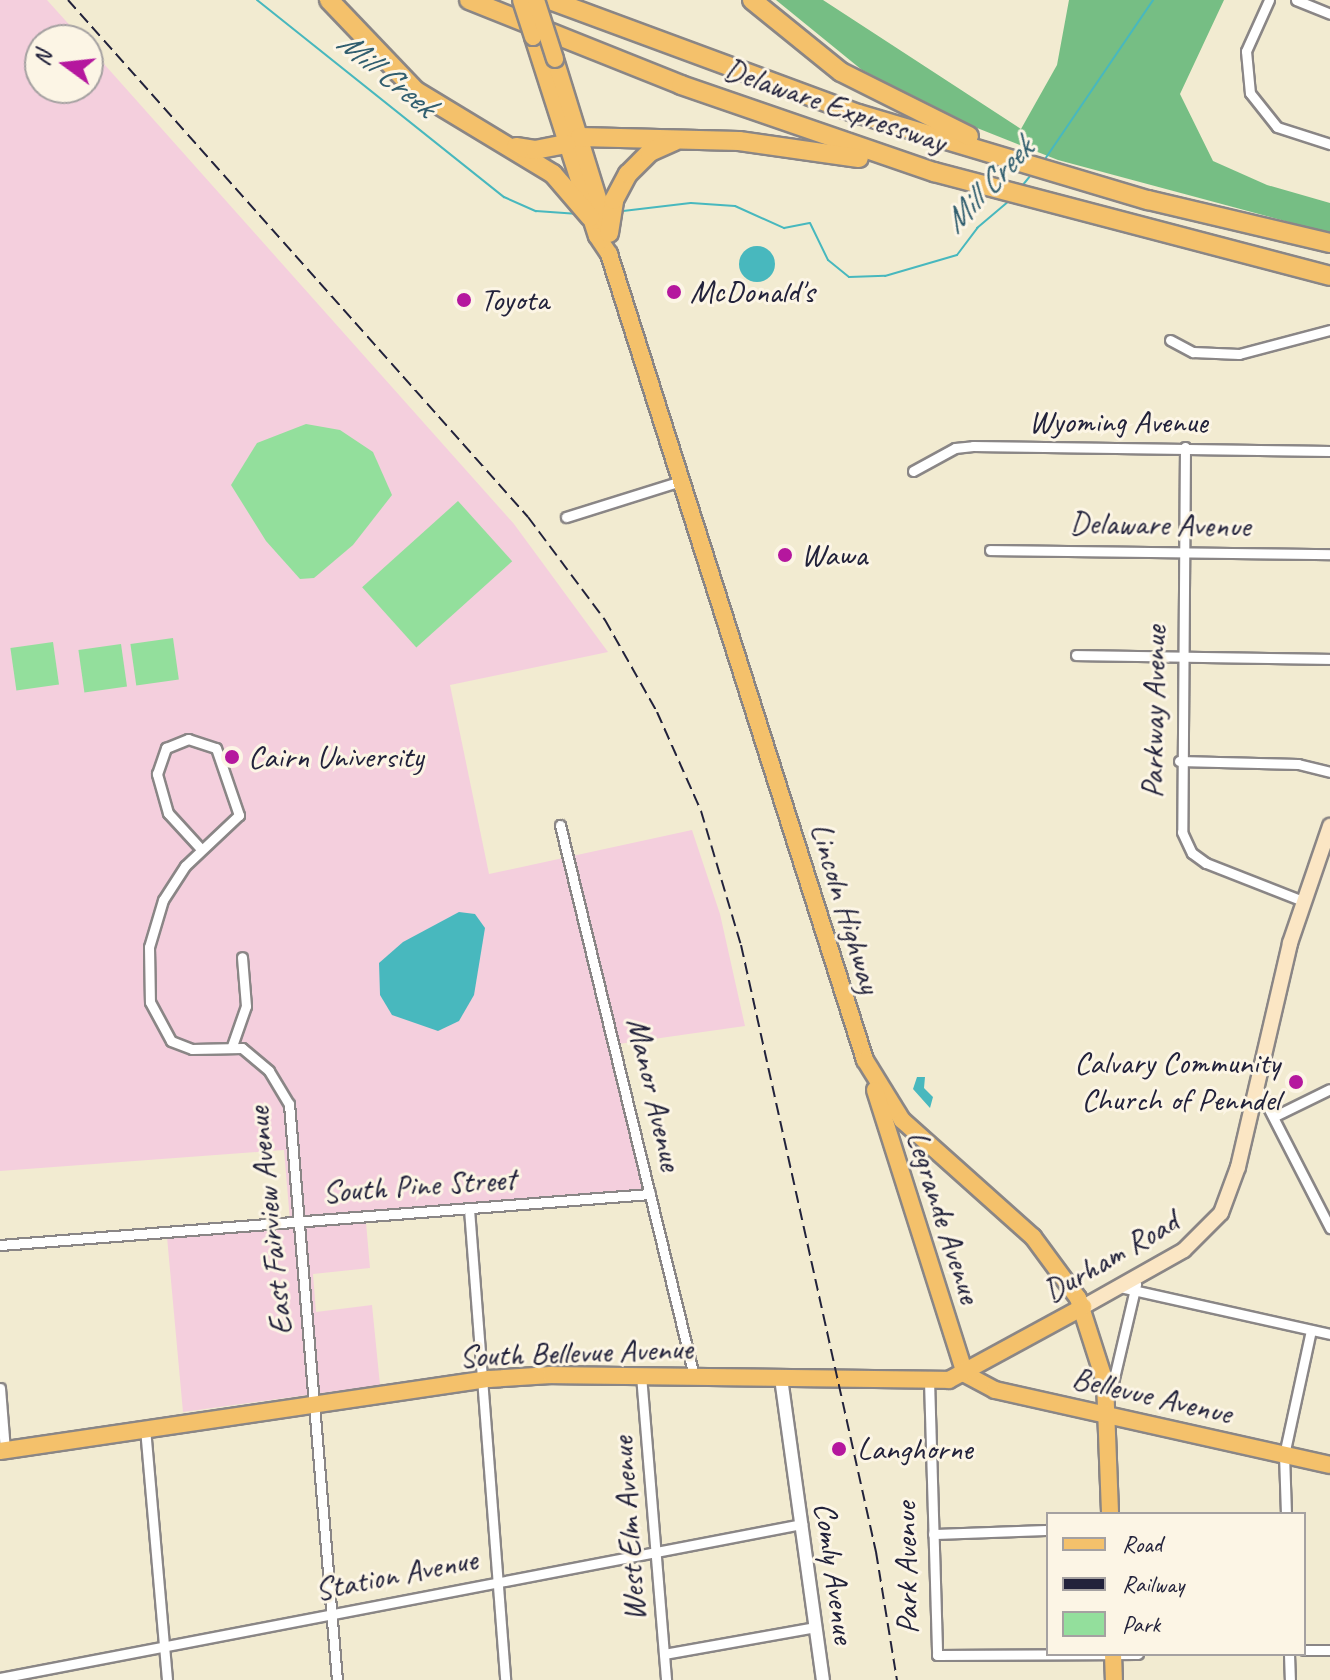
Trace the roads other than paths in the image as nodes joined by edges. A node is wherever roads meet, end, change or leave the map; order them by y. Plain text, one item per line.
1 (329, 0) edge
2 (469, 0) edge
3 (521, 0) edge
4 (536, 0) edge
5 (550, 0) edge
6 (752, 0) edge
7 (1269, 0) edge
8 (1296, 0) edge
9 (1330, 14) edge
10 (683, 139) junction
11 (573, 140) junction
12 (505, 144) junction
13 (1330, 144) edge
14 (1026, 162) junction
15 (934, 172) junction
16 (590, 217) junction
17 (609, 233) junction
18 (1330, 243) edge
19 (609, 254) junction
20 (1330, 276) edge
21 (1330, 330) edge
22 (1170, 340) dead end
23 (1185, 447) junction
24 (1330, 451) edge
25 (913, 471) dead end
26 (681, 481) junction
27 (566, 517) dead end
28 (990, 550) dead end
29 (1183, 551) junction
30 (1330, 554) edge
31 (1076, 655) dead end
32 (1181, 656) junction
33 (1330, 659) edge
34 (1179, 761) junction
35 (1330, 772) edge
36 (560, 825) dead end
37 (1330, 826) edge
38 (201, 849) junction
39 (1303, 901) junction
40 (242, 957) dead end
41 (232, 1046) junction
42 (872, 1077) junction
43 (1257, 1086) junction
44 (1330, 1089) edge
45 (1275, 1116) junction
46 (650, 1194) junction
47 (1326, 1208) edge
48 (469, 1209) junction
49 (301, 1221) junction
50 (1330, 1228) edge
51 (0, 1245) edge
52 (1131, 1285) junction
53 (1083, 1307) junction
54 (1311, 1330) junction
55 (1330, 1334) edge
56 (965, 1374) junction
57 (641, 1375) junction
58 (694, 1376) junction
59 (781, 1378) junction
60 (480, 1380) junction
61 (929, 1380) junction
62 (0, 1388) edge
63 (314, 1404) junction
64 (1107, 1410) junction
65 (145, 1428) junction
66 (2, 1454) edge
67 (1284, 1455) junction
68 (1330, 1465) edge
69 (1110, 1512) edge
70 (1286, 1512) edge
71 (802, 1524) junction
72 (1046, 1530) edge
73 (933, 1534) junction
74 (653, 1554) junction
75 (497, 1582) junction
76 (332, 1613) junction
77 (816, 1627) junction
78 (164, 1645) junction
79 (1306, 1650) edge
80 (1330, 1650) edge
81 (664, 1654) junction
82 (1046, 1655) edge
83 (1113, 1656) edge
84 (1289, 1656) edge
85 (0, 1678) edge
86 (167, 1680) edge
87 (337, 1680) edge
88 (505, 1680) edge
89 (666, 1680) edge
90 (823, 1680) edge
91 (1114, 1680) edge
92 (1290, 1680) edge

1 - 12 highway
2 - 15 highway, Delaware Expressway
3 - 11 main road, bridge
4 - 11 main road, bridge
5 - 14 highway, Delaware Expressway
6 - 14 highway
7 - 13 street
8 - 9 street
10 - 11 highway
10 - 15 highway
10 - 17 highway
11 - 12 highway
11 - 16 main road
11 - 17 main road
12 - 16 highway
14 - 18 highway
15 - 20 highway, Delaware Expressway
16 - 19 main road
17 - 19 main road
19 - 26 main road, Lincoln Highway
21 - 22 street
23 - 24 street, Wyoming Avenue
23 - 25 street, Wyoming Avenue
23 - 29 street, Parkway Avenue
26 - 27 street
26 - 42 main road, Lincoln Highway
28 - 29 street, Delaware Avenue
29 - 30 street, Delaware Avenue
29 - 32 street, Parkway Avenue
31 - 32 street
32 - 33 street
32 - 34 street, Parkway Avenue
34 - 35 street
34 - 39 street, Parkway Avenue
36 - 46 street, Manor Avenue
37 - 39 main road, Durham Road
38 - 38 street
38 - 41 street
39 - 43 main road, Durham Road
40 - 41 street
41 - 49 street, East Fairview Avenue
42 - 53 main road, Lincoln Highway
42 - 56 main road, Legrande Avenue
43 - 45 street
43 - 52 main road, Durham Road
44 - 45 street
45 - 47 street
46 - 48 street, South Pine Street
46 - 58 street, Manor Avenue
47 - 50 street
48 - 49 street, South Pine Street
48 - 60 street
49 - 51 street, South Pine Street
49 - 63 street, East Fairview Avenue
52 - 53 main road, Durham Road
52 - 54 street
52 - 64 street
53 - 56 main road, Durham Road
53 - 64 main road, Lincoln Highway
54 - 55 street
54 - 67 street
56 - 61 main road, South Bellevue Avenue
56 - 64 main road, Bellevue Avenue
57 - 58 main road, South Bellevue Avenue
57 - 60 main road, South Bellevue Avenue
57 - 74 street, West Elm Avenue
58 - 59 main road, South Bellevue Avenue
59 - 61 main road, South Bellevue Avenue
59 - 71 street, Comly Avenue
60 - 63 main road, South Bellevue Avenue
60 - 75 street
61 - 73 street, Park Avenue
62 - 66 street
63 - 65 main road, South Bellevue Avenue
63 - 76 street, East Fairview Avenue
64 - 67 main road, Bellevue Avenue
64 - 69 main road, Lincoln Highway
65 - 66 main road, South Bellevue Avenue
65 - 78 street
67 - 68 main road, Bellevue Avenue
67 - 70 street
71 - 74 street, Station Avenue
71 - 77 street, Comly Avenue
72 - 73 street
73 - 82 street, Park Avenue
74 - 75 street, Station Avenue
74 - 81 street, West Elm Avenue
75 - 76 street, Station Avenue
75 - 88 street
76 - 78 street, Station Avenue
76 - 87 street, East Fairview Avenue
77 - 81 street
77 - 90 street, Comly Avenue
78 - 85 street, Station Avenue
78 - 86 street
79 - 80 street
81 - 89 street, West Elm Avenue
83 - 91 main road
84 - 92 street

